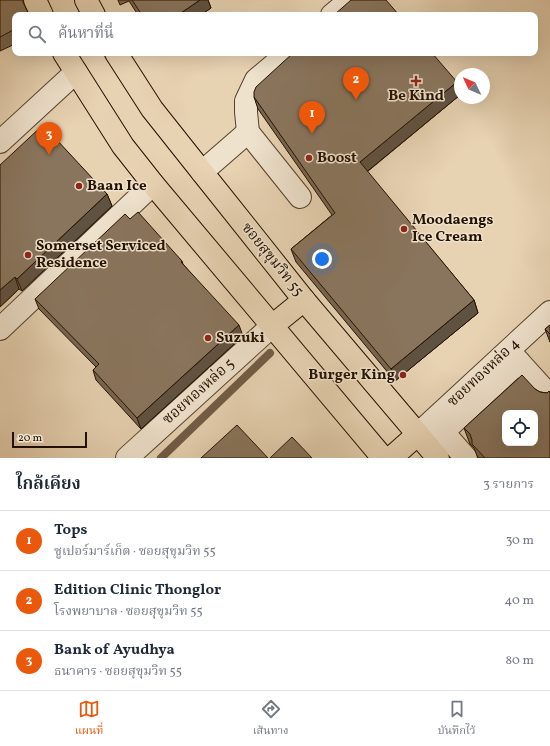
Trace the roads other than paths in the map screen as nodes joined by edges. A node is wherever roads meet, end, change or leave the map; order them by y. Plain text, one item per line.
1 (34, 0) edge
2 (86, 0) edge
3 (350, 0) edge
4 (40, 12) edge
5 (92, 12) edge
6 (336, 12) edge
7 (118, 56) edge
8 (284, 56) edge
9 (70, 62) edge
10 (0, 124) edge
11 (248, 132) junction
12 (0, 142) edge
13 (202, 172) junction
14 (153, 184) junction
15 (300, 197) dead end
16 (304, 300) junction
17 (550, 312) edge
18 (272, 326) junction
19 (0, 329) edge
20 (514, 356) junction
21 (550, 396) edge
22 (418, 434) junction
23 (459, 456) edge
24 (127, 458) edge
25 (383, 458) edge
26 (391, 458) edge
27 (438, 458) edge

1 - 4 main road
2 - 5 main road
3 - 6 street
7 - 13 main road, ซอยสุขุมวิท 55
8 - 11 street
9 - 10 street
9 - 12 street
9 - 14 main road
11 - 13 street
11 - 15 street
13 - 16 main road, ซอยสุขุมวิท 55
14 - 18 main road
14 - 19 street
16 - 18 main road
16 - 22 main road, ซอยสุขุมวิท 55
17 - 20 street, ซอยทองหล่อ 4
18 - 24 street, ซอยทองหล่อ 5
18 - 25 main road
20 - 21 street
20 - 22 street, ซอยทองหล่อ 4
20 - 23 street
22 - 26 main road
22 - 27 main road, ซอยสุขุมวิท 55

